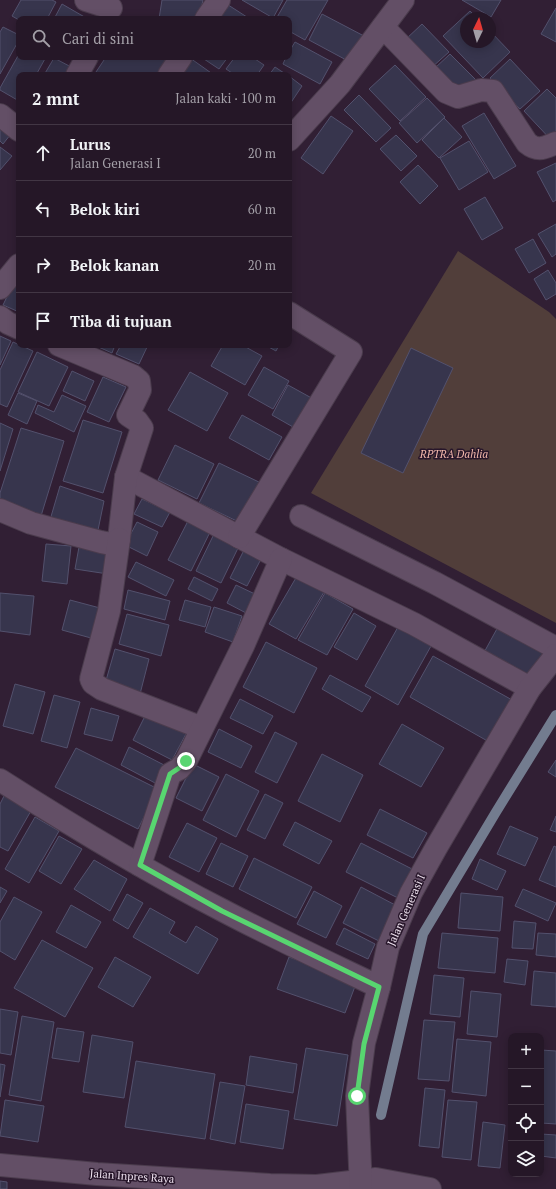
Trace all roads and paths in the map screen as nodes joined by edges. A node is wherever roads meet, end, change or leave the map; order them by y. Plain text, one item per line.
1 (86, 0) edge
2 (219, 0) edge
3 (403, 0) edge
4 (110, 9) edge
5 (208, 16) edge
6 (383, 27) junction
7 (85, 60) edge
8 (179, 60) edge
9 (79, 72) edge
10 (170, 72) edge
11 (0, 115) edge
12 (16, 128) edge
13 (292, 137) edge
14 (556, 143) edge
15 (16, 269) edge
16 (0, 288) edge
17 (292, 315) edge
18 (0, 317) edge
19 (16, 327) edge
20 (66, 348) edge
21 (126, 477) junction
22 (0, 510) edge
23 (301, 516) dead end
24 (239, 537) junction
25 (119, 539) junction
26 (281, 559) junction
27 (556, 648) edge
28 (556, 655) edge
29 (530, 688) junction
30 (202, 728) junction
31 (0, 780) edge
32 (140, 865) junction
33 (379, 987) junction
34 (0, 1165) edge
35 (366, 1183) edge
36 (197, 1185) edge
37 (421, 1187) edge

1 - 4 street
2 - 5 street
3 - 6 street
6 - 13 street
6 - 14 street
7 - 9 street
8 - 10 street
11 - 12 street
15 - 16 street
17 - 24 street
18 - 19 street
20 - 21 street
21 - 24 street
21 - 25 street
22 - 25 street
23 - 27 street
24 - 26 street
25 - 30 street
26 - 29 street
26 - 30 street
28 - 29 street, Jalan Generasi I
29 - 33 street, Jalan Generasi I
30 - 32 street
31 - 32 street
32 - 33 street
33 - 35 street, Jalan Generasi I
34 - 36 street, Jalan Inpres Raya
35 - 36 street, Jalan Inpres Raya
35 - 37 street, Jalan Inpres Raya

